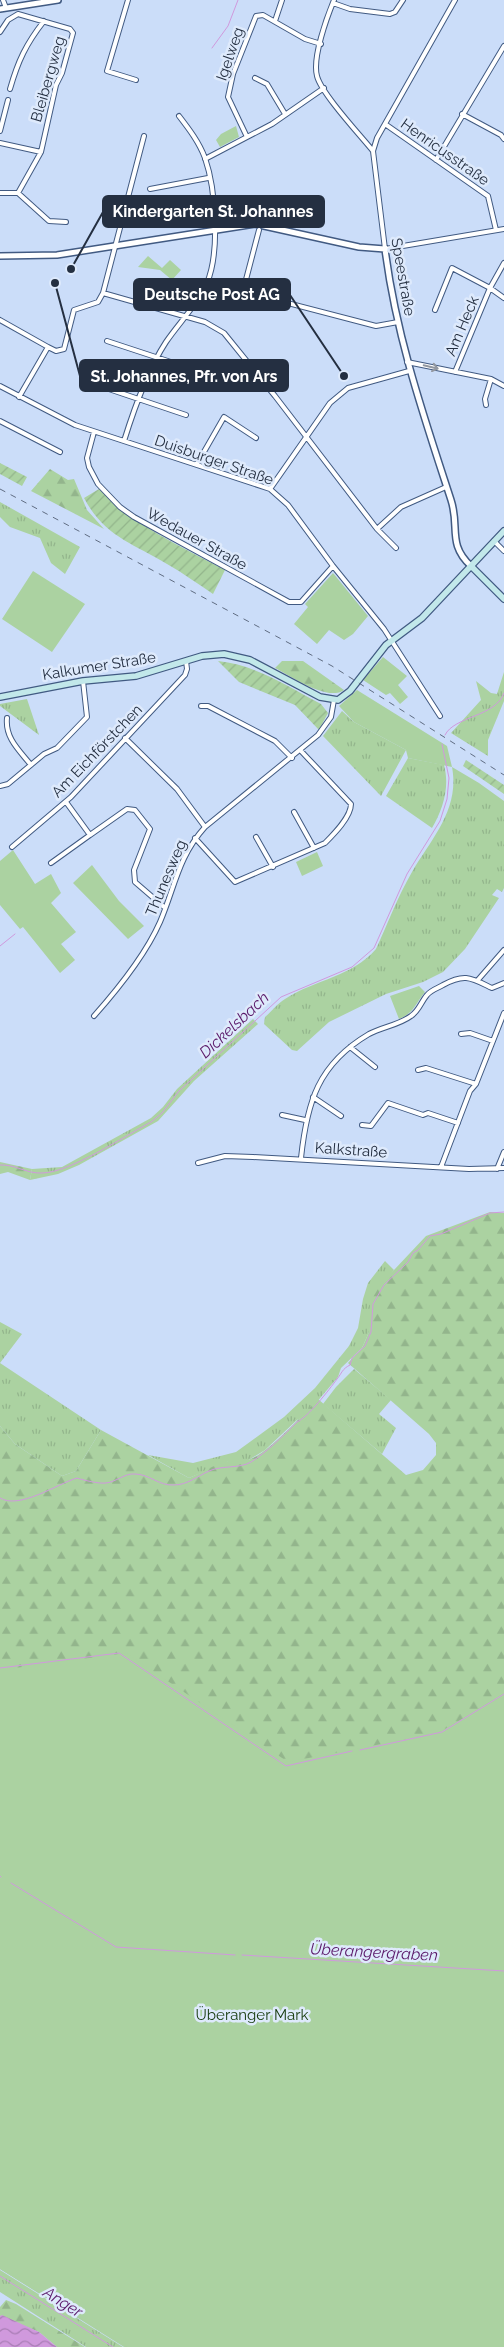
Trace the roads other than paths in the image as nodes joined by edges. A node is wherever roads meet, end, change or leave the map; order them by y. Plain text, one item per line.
1 (3, 0) edge
2 (58, 0) edge
3 (128, 0) edge
4 (282, 0) edge
5 (403, 0) edge
6 (455, 0) edge
7 (333, 2) edge
8 (6, 8) junction
9 (0, 9) edge
10 (44, 21) junction
11 (275, 21) junction
12 (0, 32) edge
13 (321, 44) junction
14 (504, 46) edge
15 (255, 78) dead end
16 (136, 80) dead end
17 (324, 88) junction
18 (10, 89) dead end
19 (8, 100) dead end
20 (285, 114) junction
21 (462, 114) junction
22 (179, 116) dead end
23 (385, 124) junction
24 (504, 130) edge
25 (0, 131) edge
26 (144, 136) dead end
27 (247, 137) junction
28 (502, 137) edge
29 (0, 143) edge
30 (373, 150) junction
31 (41, 152) junction
32 (205, 160) junction
33 (436, 160) junction
34 (208, 178) junction
35 (150, 189) dead end
36 (0, 193) edge
37 (18, 193) junction
38 (66, 222) dead end
39 (215, 229) junction
40 (504, 229) edge
41 (259, 230) dead end
42 (496, 230) junction
43 (116, 246) junction
44 (385, 249) junction
45 (0, 256) edge
46 (504, 263) edge
47 (207, 282) junction
48 (490, 288) junction
49 (243, 291) junction
50 (103, 293) junction
51 (504, 298) edge
52 (434, 310) dead end
53 (187, 316) junction
54 (0, 320) edge
55 (398, 322) junction
56 (107, 341) dead end
57 (48, 347) junction
58 (157, 356) junction
59 (407, 362) junction
60 (409, 371) junction
61 (455, 372) junction
62 (205, 377) dead end
63 (491, 379) junction
64 (94, 384) dead end
65 (0, 386) edge
66 (504, 386) edge
67 (19, 397) junction
68 (140, 399) junction
69 (486, 405) dead end
70 (186, 415) dead end
71 (0, 421) edge
72 (94, 432) junction
73 (307, 437) junction
74 (256, 438) dead end
75 (124, 441) junction
76 (60, 452) dead end
77 (197, 464) junction
78 (446, 486) junction
79 (270, 489) junction
80 (377, 529) junction
81 (504, 531) edge
82 (494, 541) junction
83 (396, 548) dead end
84 (504, 551) edge
85 (333, 566) junction
86 (471, 566) junction
87 (504, 598) edge
88 (392, 640) junction
89 (186, 661) junction
90 (83, 681) junction
91 (0, 697) edge
92 (337, 699) junction
93 (201, 706) dead end
94 (440, 716) dead end
95 (6, 718) dead end
96 (125, 738) junction
97 (301, 751) junction
98 (292, 758) junction
99 (31, 765) junction
100 (0, 786) edge
101 (66, 802) junction
102 (294, 812) dead end
103 (205, 827) junction
104 (90, 834) junction
105 (256, 837) dead end
106 (194, 838) junction
107 (12, 847) dead end
108 (314, 848) junction
109 (51, 862) dead end
110 (273, 867) junction
111 (164, 908) junction
112 (504, 950) edge
113 (477, 981) junction
114 (504, 984) edge
115 (504, 1013) edge
116 (94, 1016) dead end
117 (461, 1034) dead end
118 (493, 1041) junction
119 (350, 1047) junction
120 (374, 1066) dead end
121 (418, 1070) dead end
122 (476, 1084) junction
123 (313, 1097) junction
124 (282, 1115) dead end
125 (341, 1116) dead end
126 (305, 1120) junction
127 (458, 1123) junction
128 (362, 1125) dead end
129 (504, 1152) edge
130 (300, 1158) junction
131 (198, 1163) dead end
132 (441, 1167) junction
133 (504, 1168) edge
134 (497, 1169) junction

1 - 8 street
2 - 8 street
3 - 16 street
4 - 11 street
5 - 7 street
6 - 23 street
7 - 13 street
8 - 9 street
10 - 12 street, Bleibergweg
10 - 18 street
10 - 31 street, Bleibergweg
11 - 13 street, Igelweg
11 - 27 street, Igelweg
13 - 17 street
14 - 21 street
15 - 20 street
17 - 20 street
17 - 30 street
19 - 25 street
20 - 27 street
21 - 28 street
21 - 33 street
22 - 32 street
23 - 30 street
23 - 33 street, Henricusstraße
24 - 28 street
26 - 43 street
27 - 32 street
29 - 31 street
30 - 44 street, Speestraße
31 - 37 street, Bleibergweg
32 - 34 street
33 - 42 street, Henricusstraße
34 - 35 street
34 - 39 street
36 - 37 street
37 - 38 street
39 - 43 street
39 - 44 street
39 - 47 street
40 - 42 street
41 - 49 street
42 - 44 street
43 - 45 street
43 - 50 street
44 - 55 street, Speestraße
46 - 48 street, Am Heck
47 - 49 street
47 - 53 street
48 - 51 street
48 - 52 street
48 - 61 street, Am Heck
49 - 55 street
50 - 53 street
50 - 57 street
53 - 58 street
53 - 73 street
54 - 57 street
55 - 59 street, Speestraße
56 - 58 street
57 - 67 street
58 - 62 street
58 - 68 street
59 - 60 street, Speestraße
59 -> 61 street
60 - 73 street
60 - 78 street, Speestraße
61 - 63 street
63 - 66 street
63 - 69 street
64 - 68 street
65 - 67 street, Duisburger Straße
67 - 72 street, Duisburger Straße
68 - 70 street
68 - 75 street
71 - 76 street
72 - 75 street, Duisburger Straße
72 - 85 street, Wedauer Straße
73 - 79 street
73 - 80 street
74 - 77 street
75 - 77 street, Duisburger Straße
77 - 79 street, Duisburger Straße
78 - 80 street
78 - 86 street, Speestraße
79 - 85 street, Duisburger Straße
80 - 83 street
81 - 82 main road
82 - 84 street
82 - 86 main road
85 - 88 street, Duisburger Straße
86 - 87 main road
86 - 88 main road
88 - 92 main road
88 - 94 street, Duisburger Straße
89 - 90 main road, Kalkumer Straße
89 - 92 main road, Kalkumer Straße
89 - 96 street, Am Eichförstchen
90 - 91 main road, Kalkumer Straße
90 - 99 street
92 - 97 street, Thunesweg
93 - 98 street
95 - 99 street
96 - 101 street, Am Eichförstchen
96 - 103 street
97 - 98 street, Thunesweg
97 - 108 street
98 - 103 street, Thunesweg
99 - 100 street
101 - 104 street
101 - 107 street, Am Eichförstchen
102 - 108 street
103 - 106 street, Thunesweg
104 - 109 street
104 - 111 street
105 - 110 street
106 - 110 street
106 - 111 street, Thunesweg
108 - 110 street
111 - 116 street, Thunesweg
112 - 113 street
113 - 114 street
113 - 119 street
115 - 118 street
117 - 118 street
118 - 122 street
119 - 120 street
119 - 123 street
121 - 122 street
122 - 127 street
123 - 125 street
123 - 126 street
124 - 126 street
126 - 130 street
127 - 128 street
127 - 132 street
129 - 134 street
130 - 131 street, Kalkstraße
130 - 132 street, Kalkstraße
132 - 134 street, Kalkstraße
133 - 134 street, Kalkstraße

